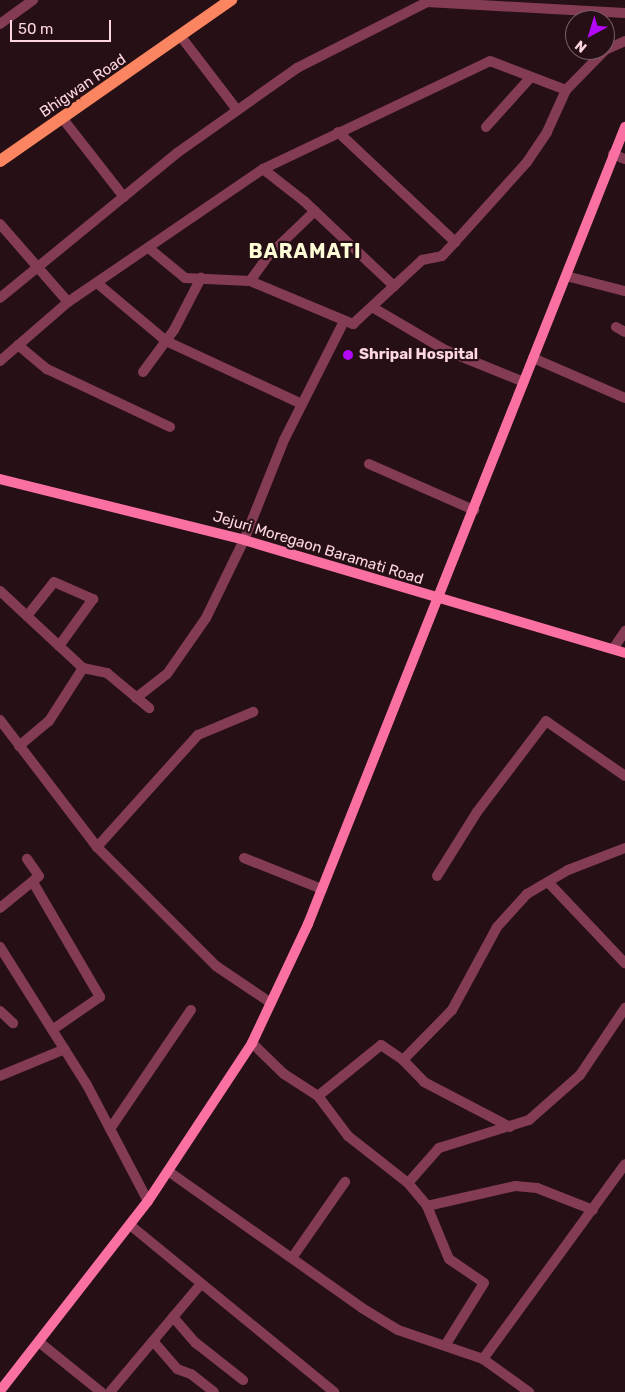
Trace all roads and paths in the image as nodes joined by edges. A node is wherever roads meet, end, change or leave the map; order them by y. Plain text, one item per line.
1 (33, 0) edge
2 (231, 0) edge
3 (625, 13) edge
4 (0, 24) edge
5 (182, 38) junction
6 (595, 60) edge
7 (531, 77) junction
8 (566, 90) junction
9 (237, 110) junction
10 (62, 119) junction
11 (486, 127) dead end
12 (625, 127) edge
13 (338, 132) junction
14 (613, 154) junction
15 (625, 159) edge
16 (0, 161) edge
17 (263, 169) junction
18 (124, 197) junction
19 (315, 211) junction
20 (0, 224) edge
21 (455, 242) junction
22 (150, 249) junction
23 (39, 268) junction
24 (566, 276) junction
25 (201, 278) junction
26 (250, 281) junction
27 (97, 283) junction
28 (394, 286) junction
29 (625, 291) edge
30 (0, 298) edge
31 (68, 302) junction
32 (372, 307) junction
33 (344, 321) junction
34 (166, 341) junction
35 (18, 345) junction
36 (533, 358) junction
37 (0, 361) edge
38 (143, 372) dead end
39 (524, 382) junction
40 (625, 398) edge
41 (302, 404) junction
42 (170, 428) dead end
43 (369, 464) dead end
44 (0, 479) edge
45 (474, 510) junction
46 (244, 540) junction
47 (0, 591) edge
48 (439, 600) junction
49 (27, 616) junction
50 (625, 631) edge
51 (59, 646) junction
52 (613, 649) junction
53 (625, 653) edge
54 (83, 668) junction
55 (136, 698) junction
56 (149, 708) dead end
57 (253, 712) dead end
58 (0, 720) edge
59 (19, 746) junction
60 (625, 776) edge
61 (97, 847) junction
62 (625, 848) edge
63 (244, 858) dead end
64 (27, 859) dead end
65 (437, 876) dead end
66 (548, 882) junction
67 (34, 884) junction
68 (322, 889) junction
69 (0, 908) edge
70 (0, 947) edge
71 (625, 963) edge
72 (271, 1003) junction
73 (625, 1008) edge
74 (191, 1010) dead end
75 (0, 1011) edge
76 (13, 1023) dead end
77 (52, 1030) junction
78 (252, 1043) junction
79 (65, 1050) junction
80 (403, 1060) junction
81 (0, 1076) edge
82 (318, 1096) junction
83 (510, 1127) junction
84 (110, 1129) junction
85 (623, 1170) edge
86 (168, 1171) junction
87 (345, 1182) dead end
88 (408, 1183) junction
89 (148, 1202) junction
90 (427, 1206) junction
91 (594, 1210) junction
92 (130, 1225) junction
93 (292, 1258) junction
94 (201, 1284) junction
95 (173, 1317) junction
96 (153, 1341) junction
97 (39, 1342) junction
98 (446, 1344) junction
99 (483, 1359) junction
100 (243, 1380) dead end
101 (0, 1392) edge
102 (100, 1392) edge
103 (110, 1392) edge
104 (214, 1392) edge
105 (334, 1392) edge
106 (529, 1392) edge

1 - 4 street
2 - 5 main road, Bhigwan Road
3 - 9 street
5 - 9 street
5 - 10 main road, Bhigwan Road
6 - 8 street
7 - 8 street
7 - 11 street
7 - 13 street
8 - 21 street
9 - 18 street
10 - 16 main road, Bhigwan Road
10 - 18 street
12 - 14 street
13 - 17 street
13 - 21 street
14 - 15 street
14 - 24 street
17 - 19 street
17 - 22 street
18 - 23 street
19 - 26 street
19 - 28 street
20 - 23 street
21 - 28 street
22 - 25 street
22 - 27 street
23 - 30 street
23 - 31 street
24 - 29 street
24 - 36 street
25 - 26 street
25 - 34 street
26 - 33 street
27 - 31 street
27 - 34 street
28 - 32 street
31 - 35 street
32 - 33 street
32 - 39 street
33 - 41 street
34 - 38 street
34 - 41 street
35 - 37 street
35 - 42 street
36 - 39 street
36 - 40 street
39 - 45 street
41 - 46 street
43 - 45 street
44 - 46 street, Jejuri Moregaon Baramati Road
45 - 48 street
46 - 48 street, Jejuri Moregaon Baramati Road
46 - 55 street
47 - 49 street
48 - 52 street, Jejuri Moregaon Baramati Road
48 - 68 street
49 - 51 street
49 - 51 street
50 - 52 street
51 - 54 street
52 - 53 street, Jejuri Moregaon Baramati Road
54 - 55 street
54 - 59 street
55 - 56 street
57 - 61 street
58 - 59 street
59 - 61 street
60 - 65 street
61 - 72 street
62 - 66 street
63 - 68 street
64 - 67 street
66 - 71 street
66 - 80 street
67 - 69 street
67 - 77 street
68 - 72 street
70 - 77 street
72 - 78 street
73 - 83 street
74 - 84 street
75 - 76 street
77 - 79 street
78 - 82 street
78 - 86 street
79 - 81 street
79 - 84 street
80 - 82 street
80 - 83 street
82 - 88 street
83 - 88 street
84 - 89 street
85 - 91 street
86 - 89 street
86 - 93 street
87 - 93 street
88 - 90 street
89 - 92 street
90 - 91 street
90 - 98 street
91 - 99 street
92 - 94 street
92 - 97 street
93 - 98 street
94 - 95 street
94 - 105 street
95 - 96 street
95 - 100 street
96 - 103 street
96 - 104 street
97 - 101 street
97 - 102 street
98 - 99 street
99 - 106 street

